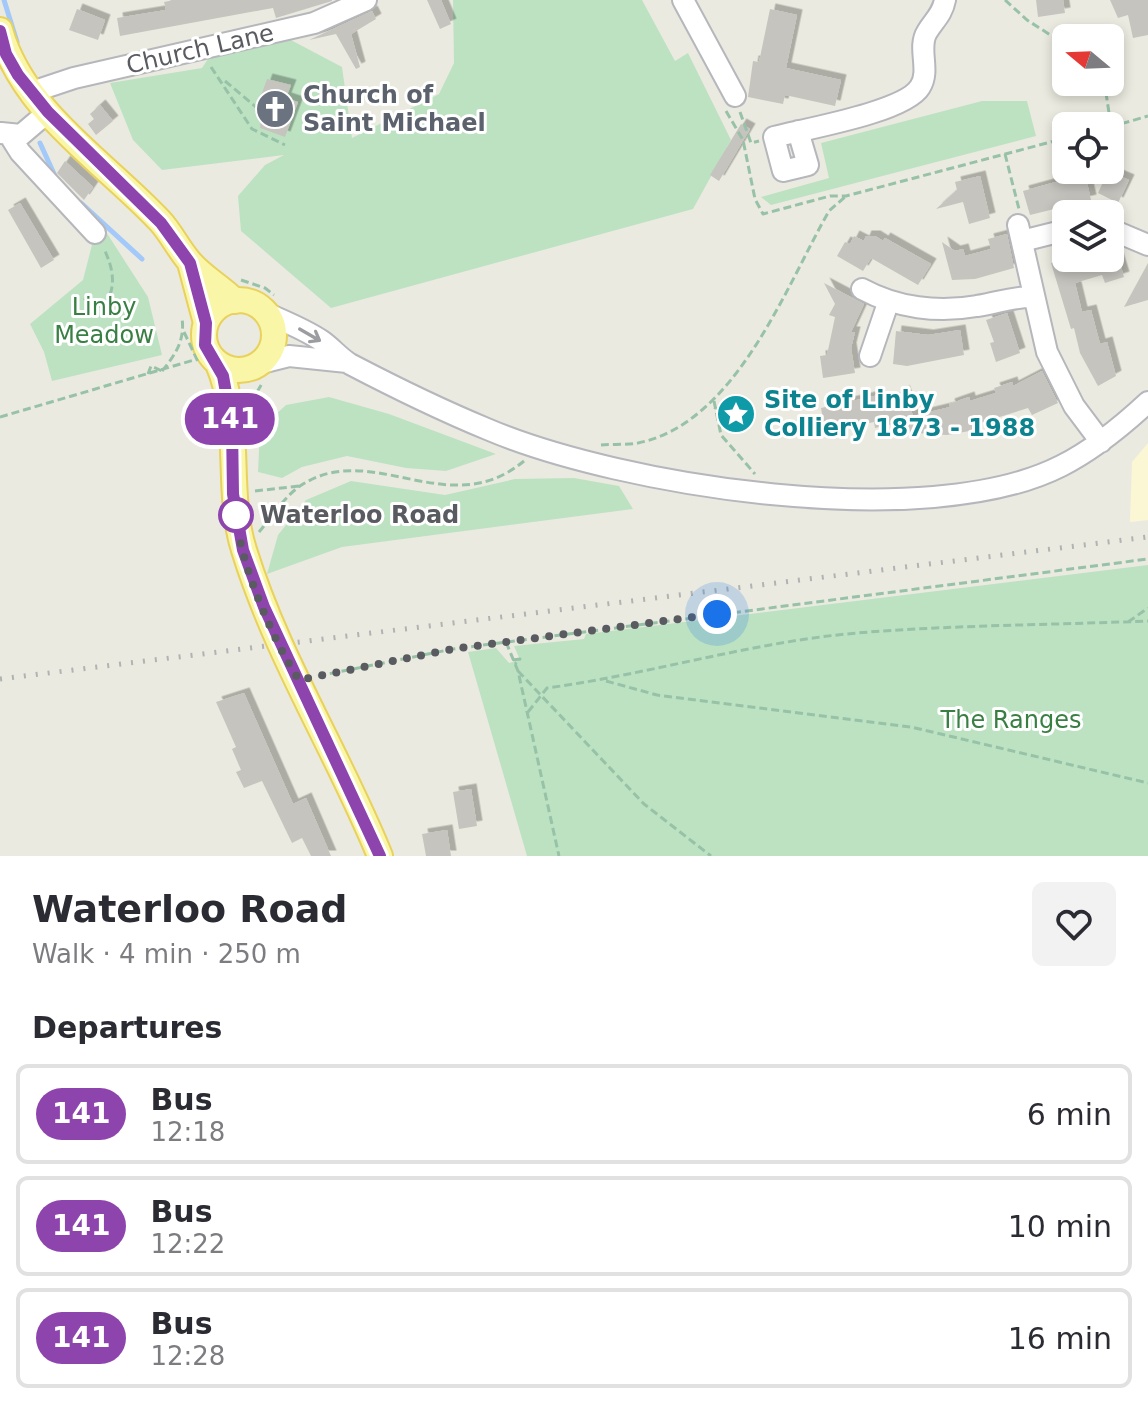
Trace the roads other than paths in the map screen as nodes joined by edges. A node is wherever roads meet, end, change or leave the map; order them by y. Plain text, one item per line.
1 (366, 0) edge
2 (683, 0) edge
3 (945, 0) edge
4 (0, 30) edge
5 (32, 92) junction
6 (728, 99) road end
7 (48, 112) junction
8 (798, 131) junction
9 (5, 134) edge
10 (1052, 231) edge
11 (95, 233) road end
12 (1124, 235) edge
13 (1148, 245) edge
14 (190, 263) junction
15 (862, 289) dead end
16 (1032, 297) junction
17 (235, 301) junction
18 (888, 303) junction
19 (274, 308) junction
20 (206, 323) junction
21 (870, 356) dead end
22 (206, 362) junction
23 (347, 362) junction
24 (258, 365) junction
25 (1148, 402) edge
26 (232, 426) junction
27 (1101, 442) junction
28 (380, 856) edge

1 - 5 street, Church Lane
2 - 6 street
3 - 8 street
4 - 5 main road
5 - 7 main road
7 - 9 street
7 - 14 main road
8 - 8 street
9 - 11 street
10 - 16 street
12 - 13 street
14 - 17 main road
14 - 20 main road
15 - 18 street
16 - 18 street
16 - 27 street
17 - 19 main road
17 - 20 main road
18 - 21 street
19 -> 23 street
19 - 24 main road
20 - 22 main road
22 - 24 main road
22 - 26 main road
23 - 24 street
23 - 27 street
24 - 26 main road
25 - 27 street
26 - 28 main road

